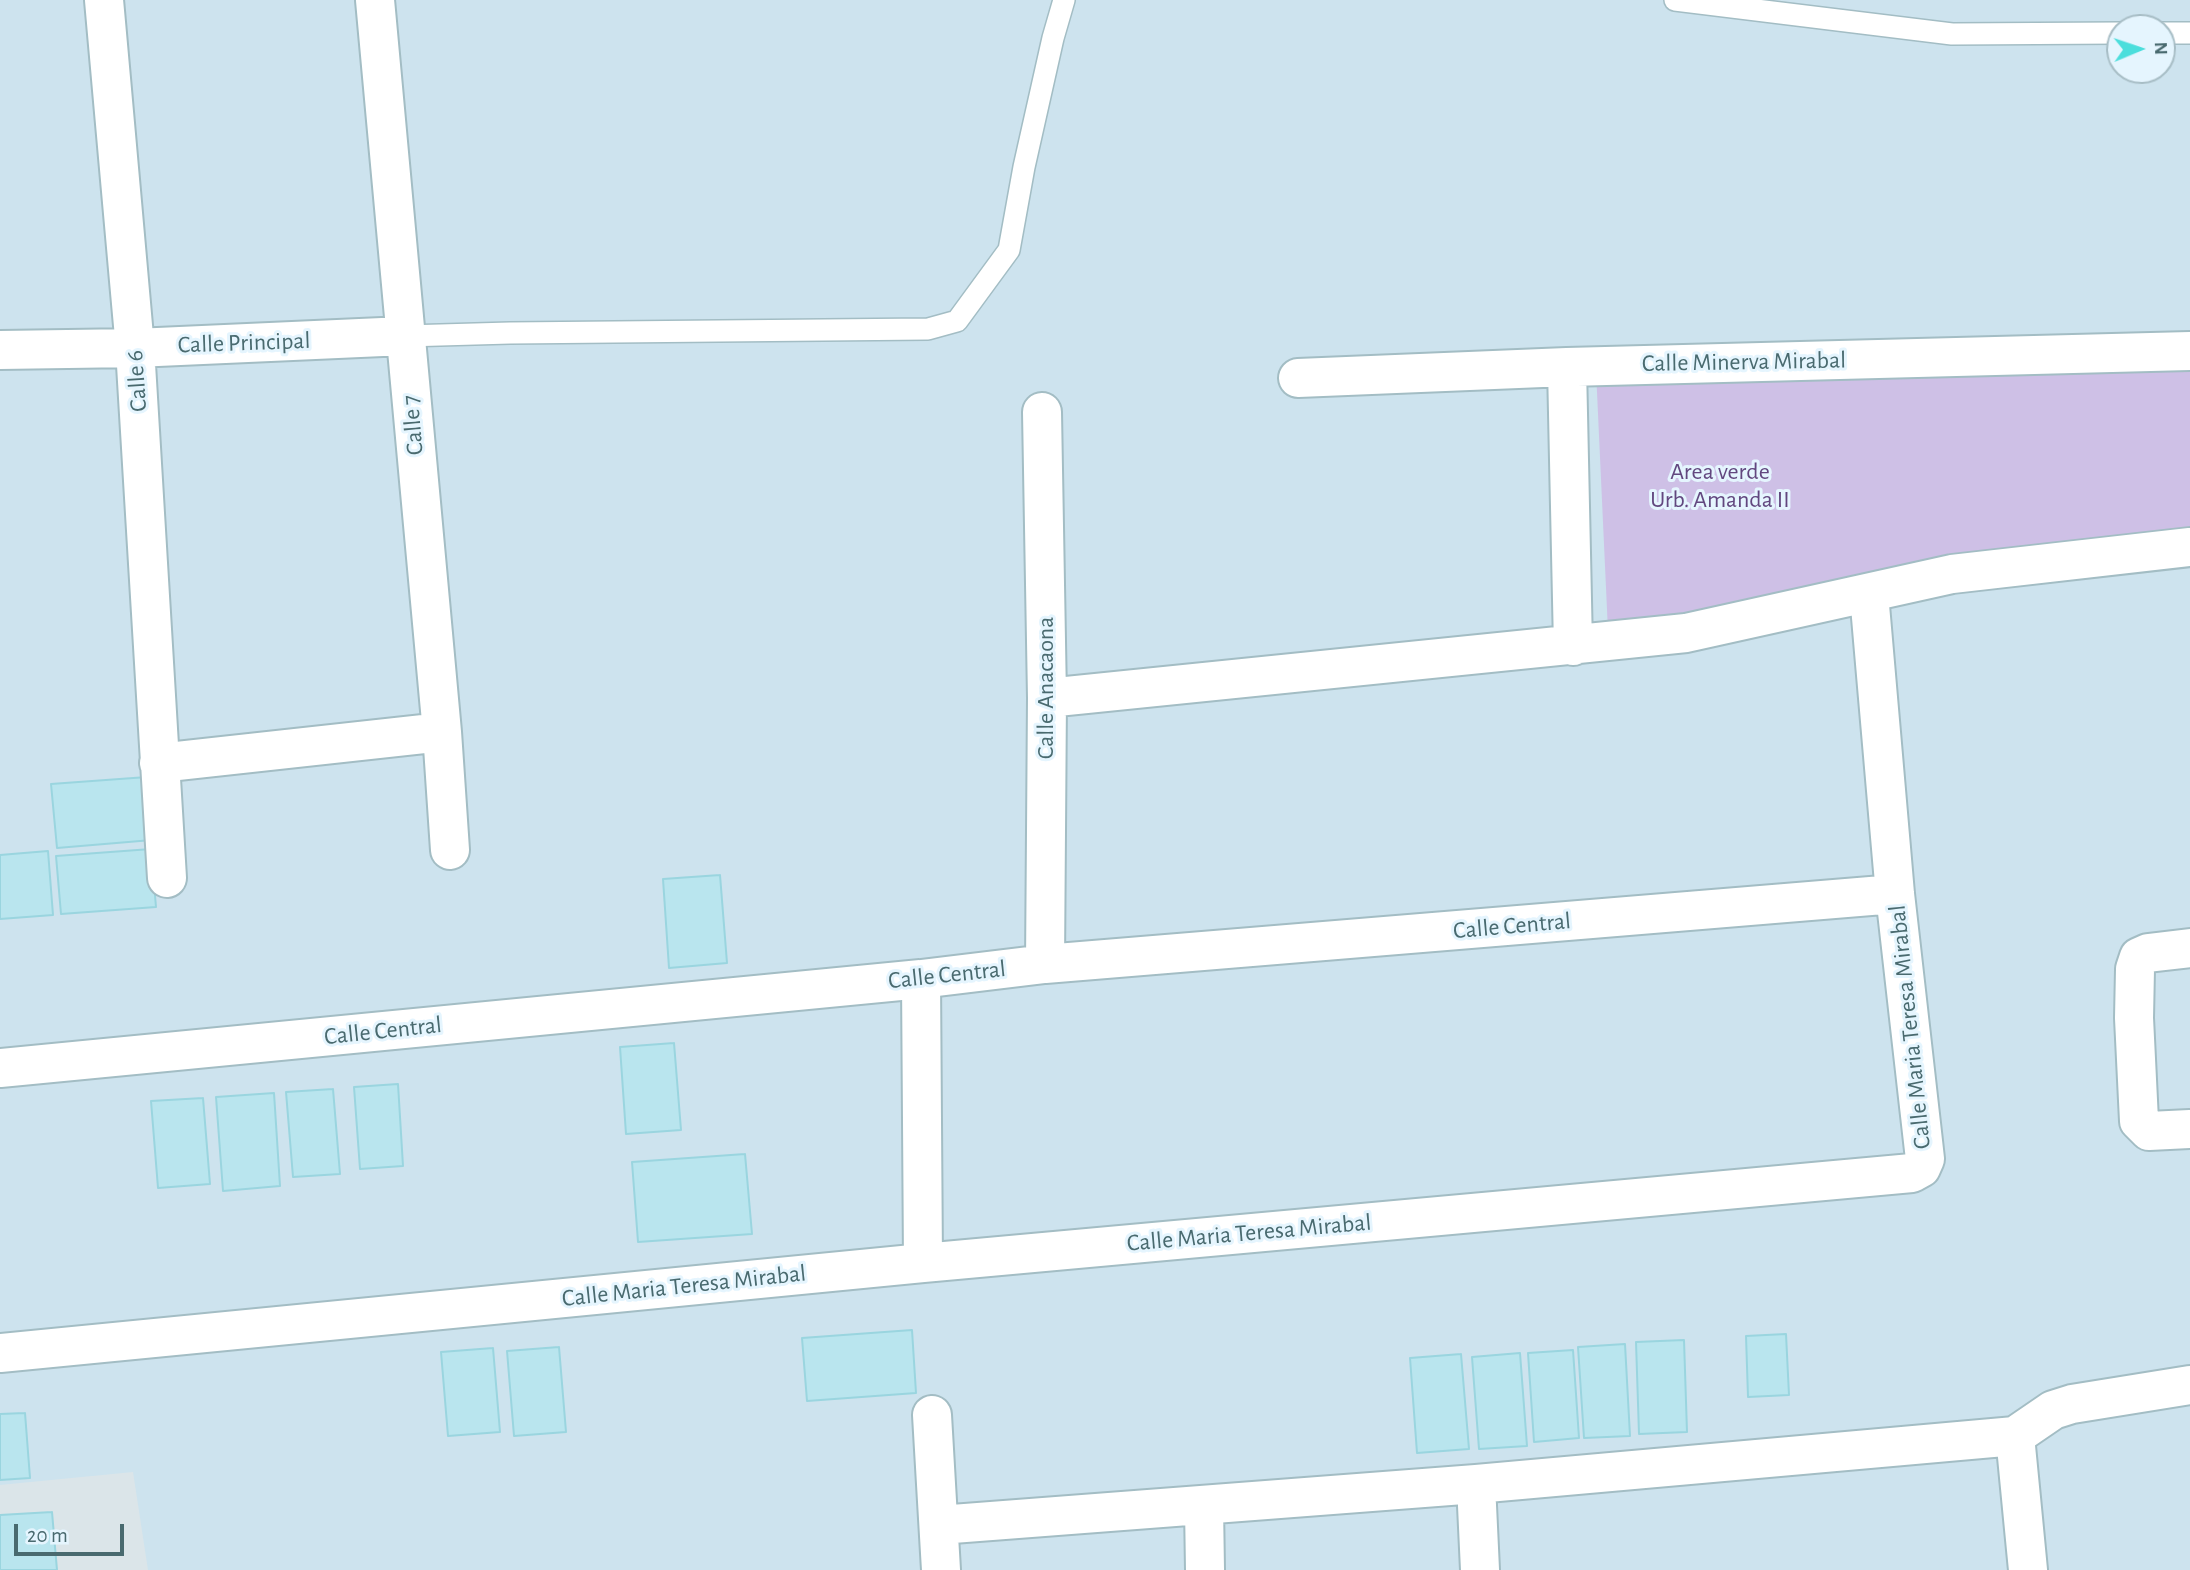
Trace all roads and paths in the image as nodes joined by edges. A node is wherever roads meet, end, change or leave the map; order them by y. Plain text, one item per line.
1 (104, 0) edge
2 (375, 0) edge
3 (1064, 0) edge
4 (1675, 0) edge
5 (2106, 33) edge
6 (405, 336) junction
7 (135, 348) junction
8 (0, 350) edge
9 (2190, 351) edge
10 (1567, 367) junction
11 (1298, 378) dead end
12 (1042, 412) dead end
13 (2190, 547) edge
14 (1869, 594) junction
15 (1573, 646) junction
16 (1047, 698) junction
17 (442, 732) junction
18 (159, 763) junction
19 (450, 850) dead end
20 (167, 878) dead end
21 (1895, 894) junction
22 (2190, 948) edge
23 (1045, 964) junction
24 (921, 979) junction
25 (0, 1068) edge
26 (2190, 1129) edge
27 (923, 1263) junction
28 (0, 1353) edge
29 (2190, 1385) edge
30 (932, 1415) dead end
31 (2015, 1436) junction
32 (1476, 1484) junction
33 (1204, 1506) junction
34 (939, 1525) junction
35 (941, 1570) edge
36 (1205, 1570) edge
37 (1480, 1570) edge
38 (2028, 1570) edge

1 - 7 street, Calle 6
2 - 6 street, Calle 7
3 - 6 lane
4 - 5 lane
6 - 7 street, Calle Principal
6 - 17 street, Calle 7
7 - 8 street, Calle Principal
7 - 18 street, Calle 6
9 - 10 street, Calle Minerva Mirabal
10 - 11 street, Calle Minerva Mirabal
10 - 15 street
12 - 16 street, Calle Anacaona
13 - 14 street
14 - 15 street
14 - 21 street, Calle Maria Teresa Mirabal
15 - 16 street
16 - 23 street, Calle Anacaona
17 - 18 street
17 - 19 street, Calle 7
18 - 20 street, Calle 6
21 - 23 street, Calle Central
21 - 27 street, Calle Maria Teresa Mirabal
22 - 26 street
23 - 24 street, Calle Central
24 - 25 street, Calle Central
24 - 27 street
27 - 28 street, Calle Maria Teresa Mirabal
29 - 31 street
30 - 34 street
31 - 32 street
31 - 38 street
32 - 33 street
32 - 37 street
33 - 34 street
33 - 36 street
34 - 35 street

